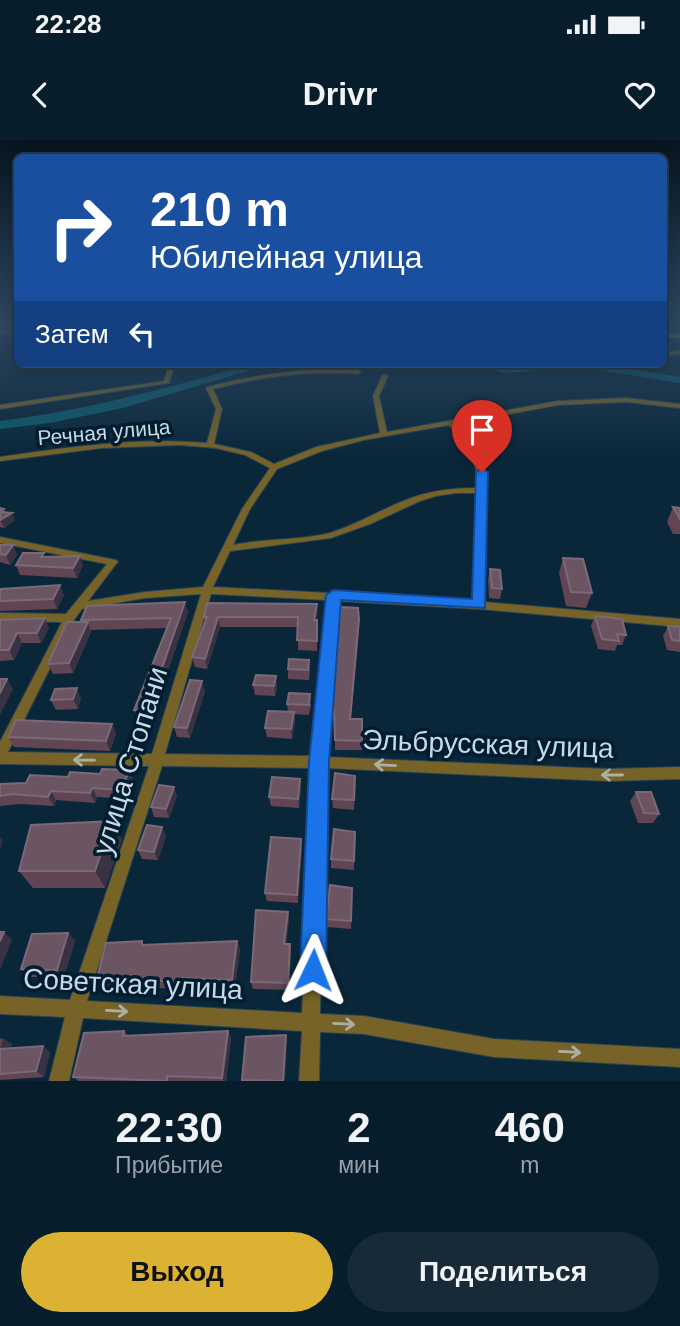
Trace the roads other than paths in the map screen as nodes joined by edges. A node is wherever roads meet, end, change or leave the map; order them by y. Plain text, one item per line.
1 (171, 369) edge
2 (358, 372) dead end
3 (384, 376) dead end
4 (680, 405) edge
5 (0, 407) edge
6 (450, 422) junction
7 (384, 433) junction
8 (210, 445) junction
9 (0, 459) edge
10 (274, 467) junction
11 (480, 491) junction
12 (1, 541) edge
13 (227, 549) junction
14 (207, 590) junction
15 (333, 595) junction
16 (479, 605) junction
17 (79, 607) junction
18 (0, 617) edge
19 (69, 618) junction
20 (680, 623) edge
21 (0, 757) edge
22 (157, 761) junction
23 (319, 762) junction
24 (680, 773) edge
25 (0, 1005) edge
26 (76, 1009) junction
27 (312, 1022) junction
28 (680, 1058) edge
29 (59, 1081) edge
30 (309, 1081) edge

1 - 5 street
2 - 8 street
3 - 7 street
4 - 6 street
6 - 7 street
6 - 11 street
7 - 10 street
8 - 9 street, Речная улица
8 - 10 street, Речная улица
10 - 13 street, улица Стопани
11 - 13 street
11 - 16 street
12 - 17 street
13 - 14 street, улица Стопани
14 - 15 street
14 - 17 street
14 - 22 street, улица Стопани
15 - 16 street
15 - 23 street
16 - 20 street
17 - 19 street
18 - 19 street
19 - 21 street
22 -> 21 street, Эльбрусская улица
22 - 23 street, Эльбрусская улица
22 - 26 street, улица Стопани
24 -> 23 street, Эльбрусская улица
23 - 27 street
25 - 26 street, Советская улица
26 -> 27 street, Советская улица
26 - 29 street, улица Стопани
27 -> 28 street, Советская улица
27 - 30 street

